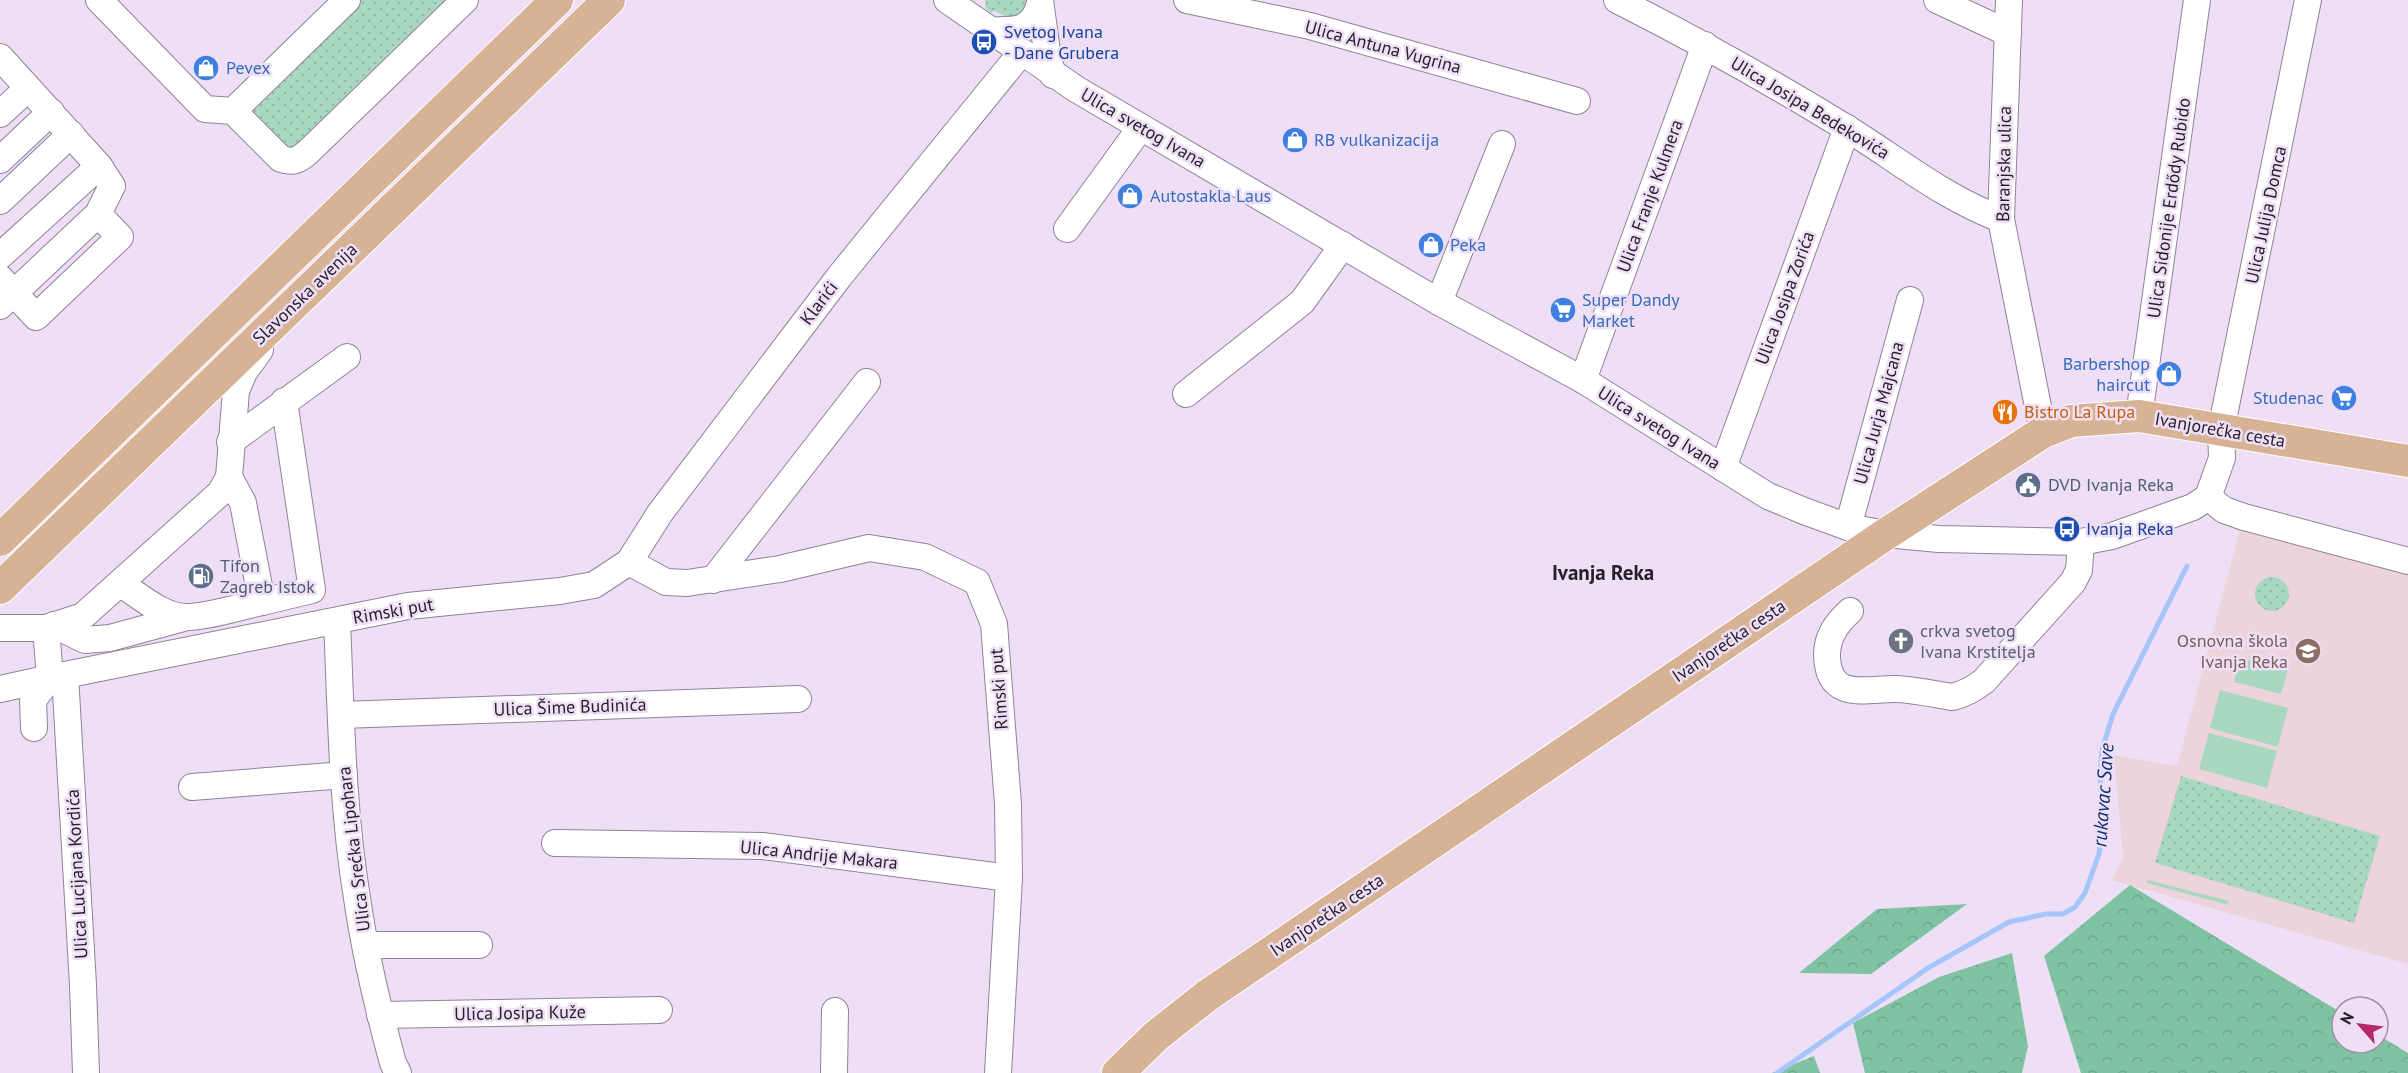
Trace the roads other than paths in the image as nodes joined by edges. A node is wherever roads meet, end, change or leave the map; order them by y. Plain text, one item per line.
1 (99, 0) edge
2 (348, 0) edge
3 (465, 0) edge
4 (557, 0) edge
5 (609, 0) edge
6 (1187, 0) edge
7 (1617, 0) edge
8 (1937, 0) edge
9 (2197, 0) edge
10 (2308, 0) edge
11 (2012, 1) edge
12 (1040, 2) edge
13 (958, 3) edge
14 (988, 30) junction
15 (2008, 33) junction
16 (1705, 45) junction
17 (1021, 53) junction
18 (1, 60) edge
19 (1053, 75) junction
20 (28, 88) junction
21 (1577, 101) dead end
22 (233, 111) junction
23 (51, 112) junction
24 (0, 114) edge
25 (1141, 127) junction
26 (1847, 128) junction
27 (71, 134) junction
28 (1502, 144) dead end
29 (0, 160) edge
30 (99, 166) junction
31 (0, 201) edge
32 (2001, 219) junction
33 (1067, 229) dead end
34 (1343, 245) junction
35 (0, 256) edge
36 (5, 292) edge
37 (1910, 300) dead end
38 (1439, 302) junction
39 (293, 306) junction
40 (347, 357) dead end
41 (1583, 380) junction
42 (867, 382) dead end
43 (1186, 394) dead end
44 (284, 401) junction
45 (2139, 416) junction
46 (2221, 430) junction
47 (2043, 432) junction
48 (230, 442) junction
49 (2408, 461) edge
50 (1723, 468) junction
51 (229, 477) junction
52 (2208, 497) junction
53 (1848, 527) junction
54 (1887, 534) junction
55 (0, 540) edge
56 (2081, 542) junction
57 (2408, 561) edge
58 (629, 562) junction
59 (713, 580) junction
60 (122, 584) junction
61 (0, 588) edge
62 (262, 602) junction
63 (1850, 611) dead end
64 (187, 617) junction
65 (337, 621) junction
66 (50, 627) junction
67 (0, 628) edge
68 (58, 676) junction
69 (0, 689) edge
70 (798, 699) dead end
71 (341, 715) junction
72 (34, 728) dead end
73 (344, 775) junction
74 (192, 788) dead end
75 (555, 843) dead end
76 (1009, 878) junction
77 (366, 945) junction
78 (479, 945) dead end
79 (659, 1010) dead end
80 (835, 1011) dead end
81 (380, 1015) junction
82 (86, 1073) edge
83 (398, 1073) edge
84 (834, 1073) edge
85 (998, 1073) edge
86 (1118, 1073) edge

1 - 22 street
2 - 22 street
3 - 22 street
4 - 55 main road, Slavonska avenija
5 - 39 main road, Slavonska avenija
6 - 21 street, Ulica Antuna Vugrina
7 - 16 street, Ulica Josipa Bedekovića
8 - 15 street
9 - 45 street, Ulica Sidonije Erdődy Rubido
10 - 46 street, Ulica Julija Domca
11 - 15 street, Baranjska ulica
12 - 14 street
12 - 19 street
13 - 14 street, Ulica svetog Ivana
14 - 17 street, Ulica svetog Ivana
15 - 32 street, Baranjska ulica
16 - 26 street, Ulica Josipa Bedekovića
16 - 41 street, Ulica Franje Kulmera
17 - 19 street, Ulica svetog Ivana
17 - 58 street, Klarići
18 - 20 street
19 - 25 street, Ulica svetog Ivana
20 - 23 street
20 - 24 street
23 - 27 street
23 - 29 street
25 - 33 street
25 - 34 street, Ulica svetog Ivana
26 - 32 street, Ulica Josipa Bedekovića
26 - 50 street, Ulica Josipa Zorića
27 - 30 street
27 - 31 street
28 - 38 street
30 - 35 street
30 - 36 street
32 - 47 street, Baranjska ulica
34 - 38 street, Ulica svetog Ivana
34 - 43 street
37 - 53 street, Ulica Jurja Majcana
38 - 41 street, Ulica svetog Ivana
39 - 48 street
39 - 61 main road, Slavonska avenija
40 - 44 street
41 - 50 street, Ulica svetog Ivana
42 - 59 street
44 - 48 street
44 - 62 street
45 - 46 main road, Ivanjorečka cesta
45 - 47 main road, Ivanjorečka cesta
46 - 49 main road, Ivanjorečka cesta
46 - 52 street, Ulica Julija Domca
47 - 54 main road, Ivanjorečka cesta
48 - 51 street
50 - 53 street, Ulica svetog Ivana
51 - 60 street
51 - 62 street
52 - 56 street, Ulica svetog Ivana
52 - 57 street
53 - 54 street, Ulica svetog Ivana
54 - 56 street, Ulica svetog Ivana
54 - 86 main road, Ivanjorečka cesta
56 - 63 street
58 - 59 street, Rimski put
58 - 65 street, Rimski put
59 - 76 street, Rimski put
60 - 64 street
60 - 66 street
62 - 64 street
64 - 66 street
65 - 68 street, Rimski put
65 - 71 street, Ulica Srećka Lipohara
66 - 67 street
66 - 68 street, Ulica Lucijana Kordića
68 - 69 street, Rimski put
68 - 72 street
68 - 82 street, Ulica Lucijana Kordića
70 - 71 street, Ulica Šime Budinića
71 - 73 street, Ulica Srećka Lipohara
73 - 74 street
73 - 77 street, Ulica Srećka Lipohara
75 - 76 street, Ulica Andrije Makara
76 - 85 street, Rimski put
77 - 78 street
77 - 81 street, Ulica Srećka Lipohara
79 - 81 street, Ulica Josipa Kuže
80 - 84 street
81 - 83 street, Ulica Srećka Lipohara

